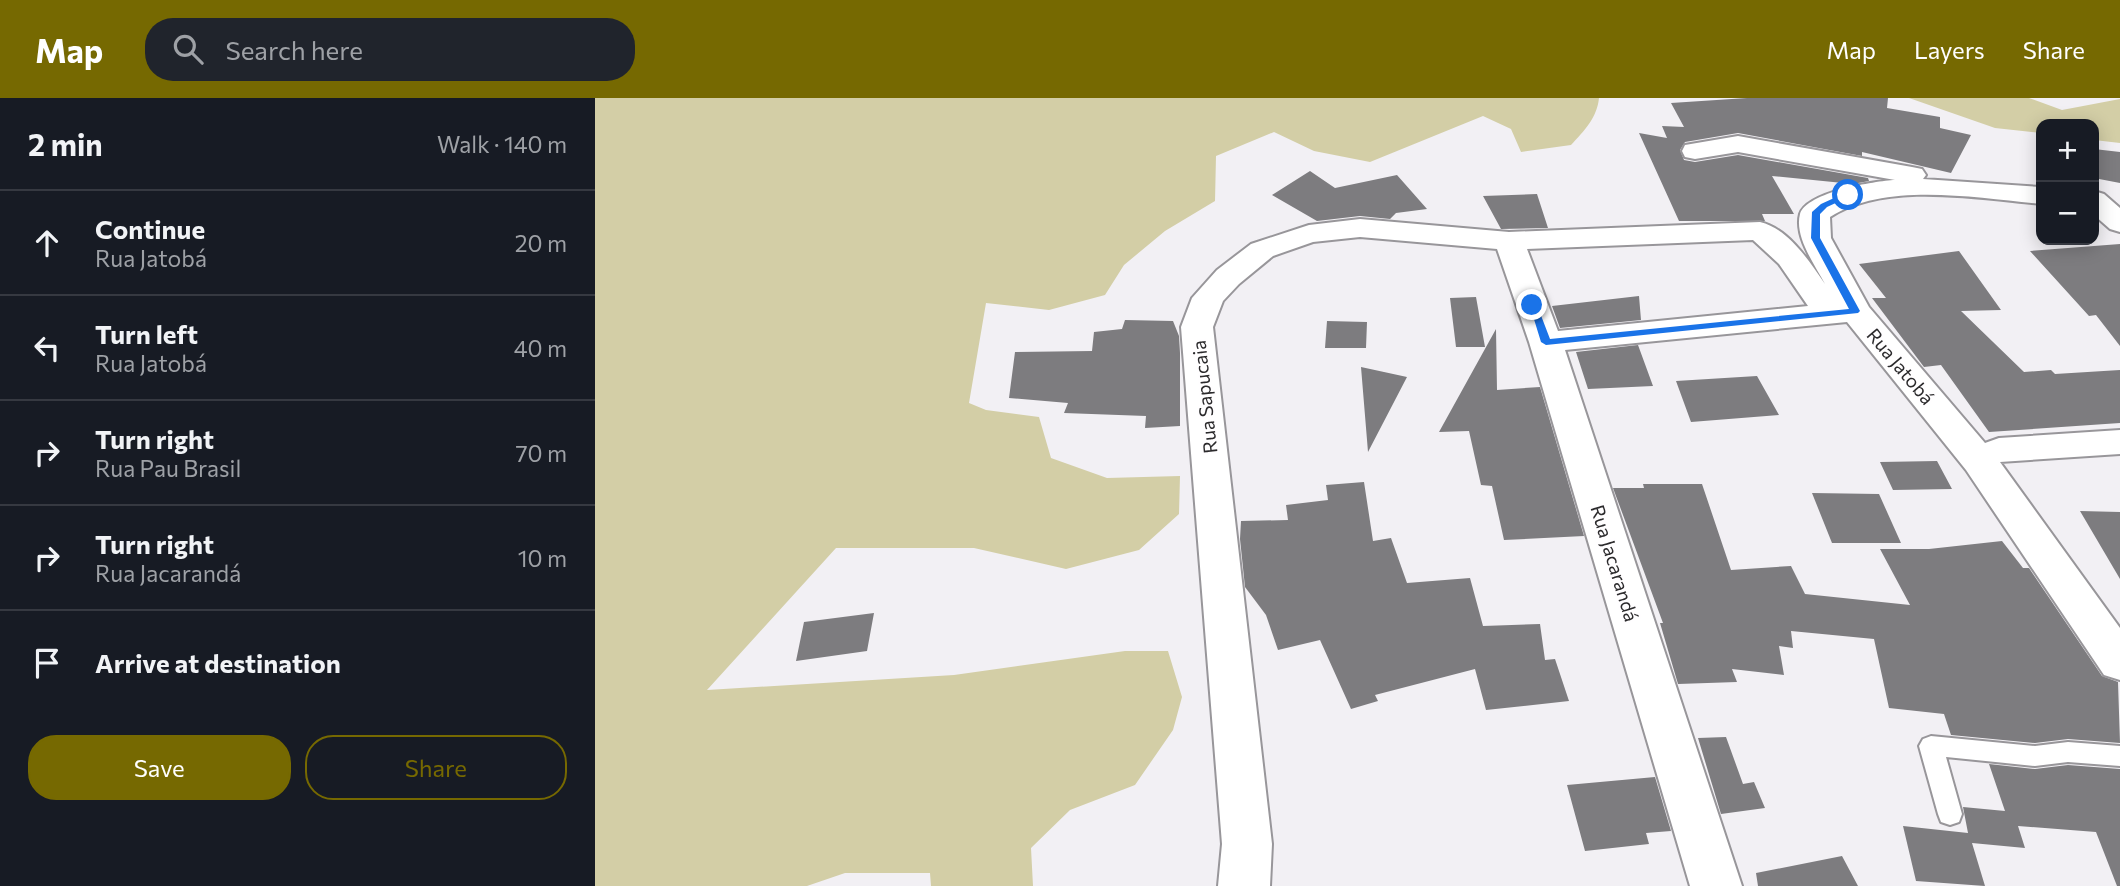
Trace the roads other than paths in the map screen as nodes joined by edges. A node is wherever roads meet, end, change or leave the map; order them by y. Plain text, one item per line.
1 (1695, 151) dead end
2 (2031, 195) edge
3 (2099, 200) edge
4 (2120, 201) edge
5 (2099, 204) edge
6 (1666, 209) dead end
7 (2120, 223) edge
8 (1643, 234) junction
9 (1509, 241) junction
10 (1842, 313) junction
11 (1546, 342) junction
12 (2120, 442) edge
13 (1999, 450) dead end
14 (2120, 662) edge
15 (2120, 756) edge
16 (1950, 814) dead end
17 (1244, 886) edge
18 (1716, 886) edge

1 - 2 street
2 - 10 street, Rua Jatobá
3 - 4 street
5 - 7 street
6 - 8 street
8 - 9 street, Rua Sapucaia
8 - 10 street, Rua Sapucaia
9 - 11 street, Rua Jacarandá
9 - 17 street, Rua Sapucaia
10 - 11 street
10 - 14 street, Rua Jatobá
11 - 18 street, Rua Jacarandá
12 - 13 street
15 - 16 lane

